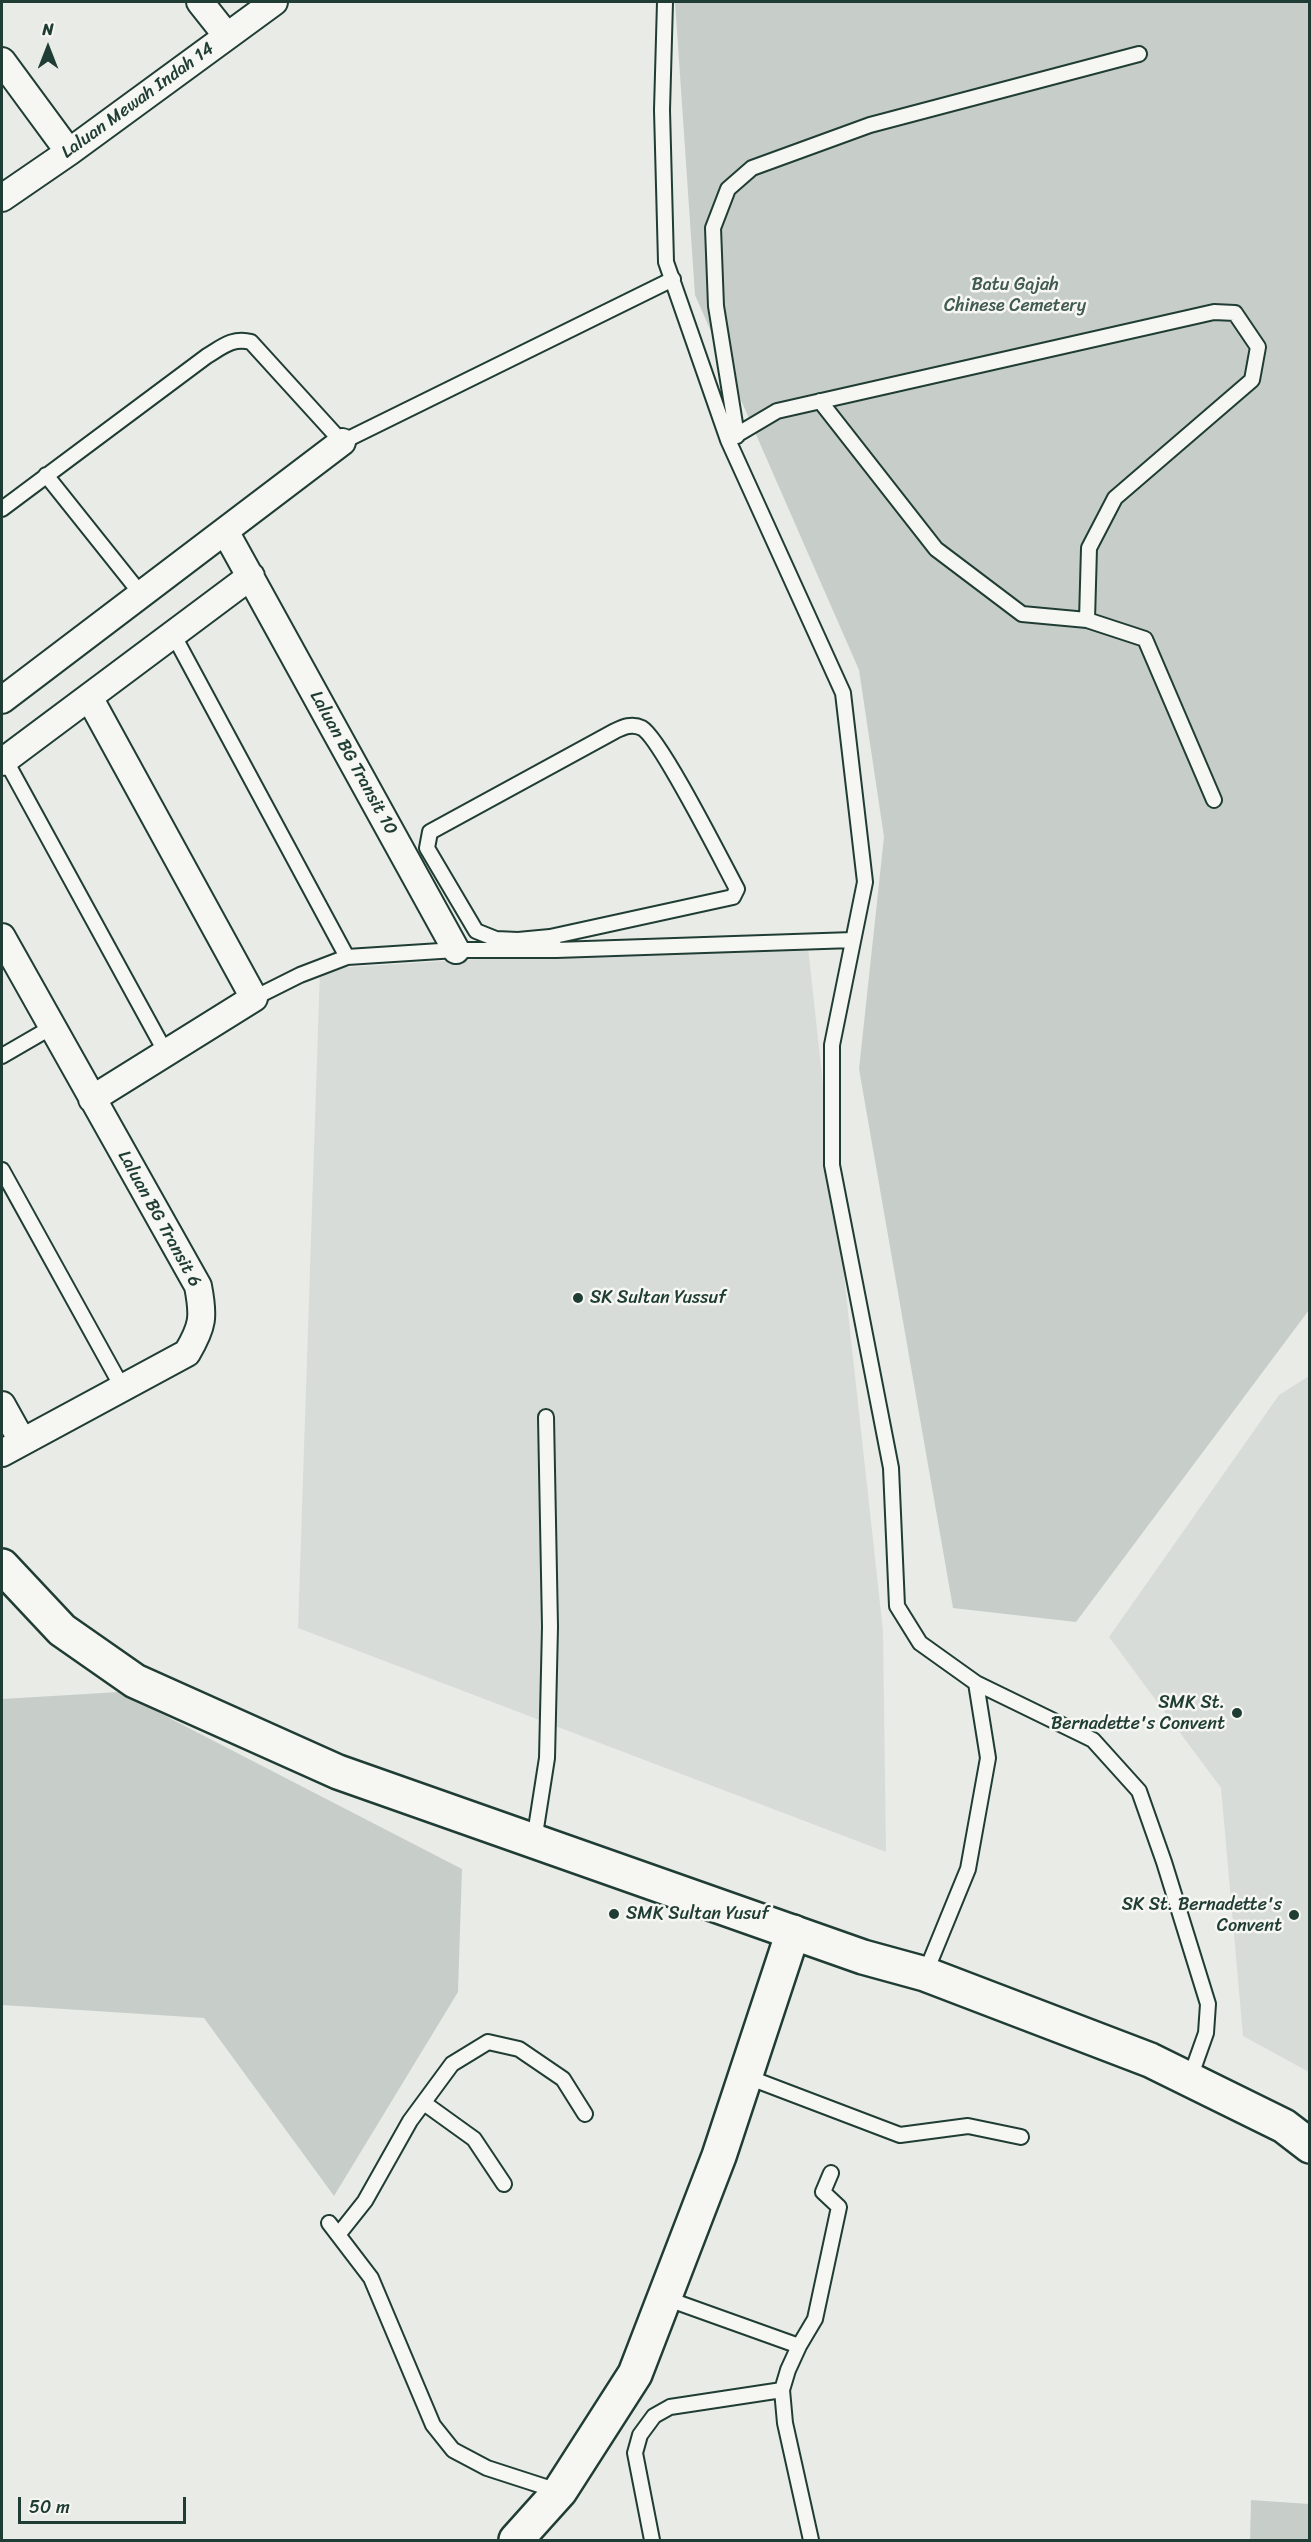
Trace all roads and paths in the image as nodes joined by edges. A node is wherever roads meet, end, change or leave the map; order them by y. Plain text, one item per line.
1 (200, 2) edge
2 (274, 2) edge
3 (664, 2) edge
4 (227, 36) junction
5 (1139, 54) dead end
6 (2, 61) edge
7 (69, 152) junction
8 (2, 198) edge
9 (673, 279) junction
10 (820, 401) junction
11 (733, 438) junction
12 (342, 442) junction
13 (46, 475) junction
14 (2, 509) edge
15 (225, 531) junction
16 (251, 576) junction
17 (141, 594) junction
18 (1087, 620) junction
19 (173, 634) junction
20 (3, 696) edge
21 (89, 697) junction
22 (3, 760) edge
23 (1214, 800) dead end
24 (2, 937) edge
25 (550, 937) junction
26 (854, 940) junction
27 (456, 950) junction
28 (556, 950) junction
29 (347, 957) junction
30 (254, 998) junction
31 (52, 1026) junction
32 (166, 1053) junction
33 (2, 1056) edge
34 (92, 1099) junction
35 (2, 1170) edge
36 (122, 1387) junction
37 (2, 1405) edge
38 (546, 1417) dead end
39 (12, 1447) edge
40 (2, 1566) edge
41 (976, 1683) junction
42 (534, 1841) junction
43 (793, 1932) junction
44 (925, 1974) junction
45 (745, 2076) junction
46 (1190, 2078) junction
47 (423, 2103) junction
48 (585, 2114) dead end
49 (1020, 2138) dead end
50 (1310, 2146) edge
51 (831, 2173) dead end
52 (504, 2184) dead end
53 (329, 2223) dead end
54 (338, 2235) junction
55 (665, 2298) junction
56 (799, 2346) junction
57 (782, 2391) junction
58 (560, 2491) junction
59 (516, 2541) edge
60 (652, 2541) edge
61 (811, 2541) edge

1 - 4 street
2 - 4 street, Laluan Mewah Indah 14
3 - 9 lane
4 - 7 street, Laluan Mewah Indah 14
5 - 11 lane
6 - 7 street
7 - 8 street, Laluan Mewah Indah 14
9 - 11 lane
9 - 12 lane
10 - 11 lane
10 - 18 lane
10 - 18 lane
11 - 26 lane
12 - 13 lane
12 - 15 street
13 - 14 lane
13 - 17 lane
15 - 16 street, Laluan BG Transit 10
15 - 17 street
16 - 19 street
16 - 27 street, Laluan BG Transit 10
17 - 20 street
18 - 23 lane
19 - 21 street
19 - 29 lane
21 - 22 street
21 - 30 street
22 - 32 lane
24 - 31 street, Laluan BG Transit 6
25 - 25 lane
25 - 28 lane
26 - 28 lane
26 - 41 lane
27 - 28 lane
27 - 29 lane
29 - 30 lane
30 - 32 street
31 - 33 lane
31 - 34 street, Laluan BG Transit 6
32 - 34 street
34 - 36 street, Laluan BG Transit 6
35 - 36 lane
36 - 39 street, Laluan BG Transit 6
37 - 39 street
38 - 42 lane
40 - 42 main road
41 - 44 lane
41 - 46 lane
42 - 43 main road
43 - 44 main road
43 - 45 main road
44 - 46 main road
45 - 49 lane
45 - 55 main road
46 - 50 main road
47 - 48 lane
47 - 52 lane
47 - 54 lane
51 - 56 lane
53 - 54 lane
54 - 58 lane
55 - 56 lane
55 - 58 main road
56 - 57 lane
57 - 60 lane
57 - 61 lane
58 - 59 main road

